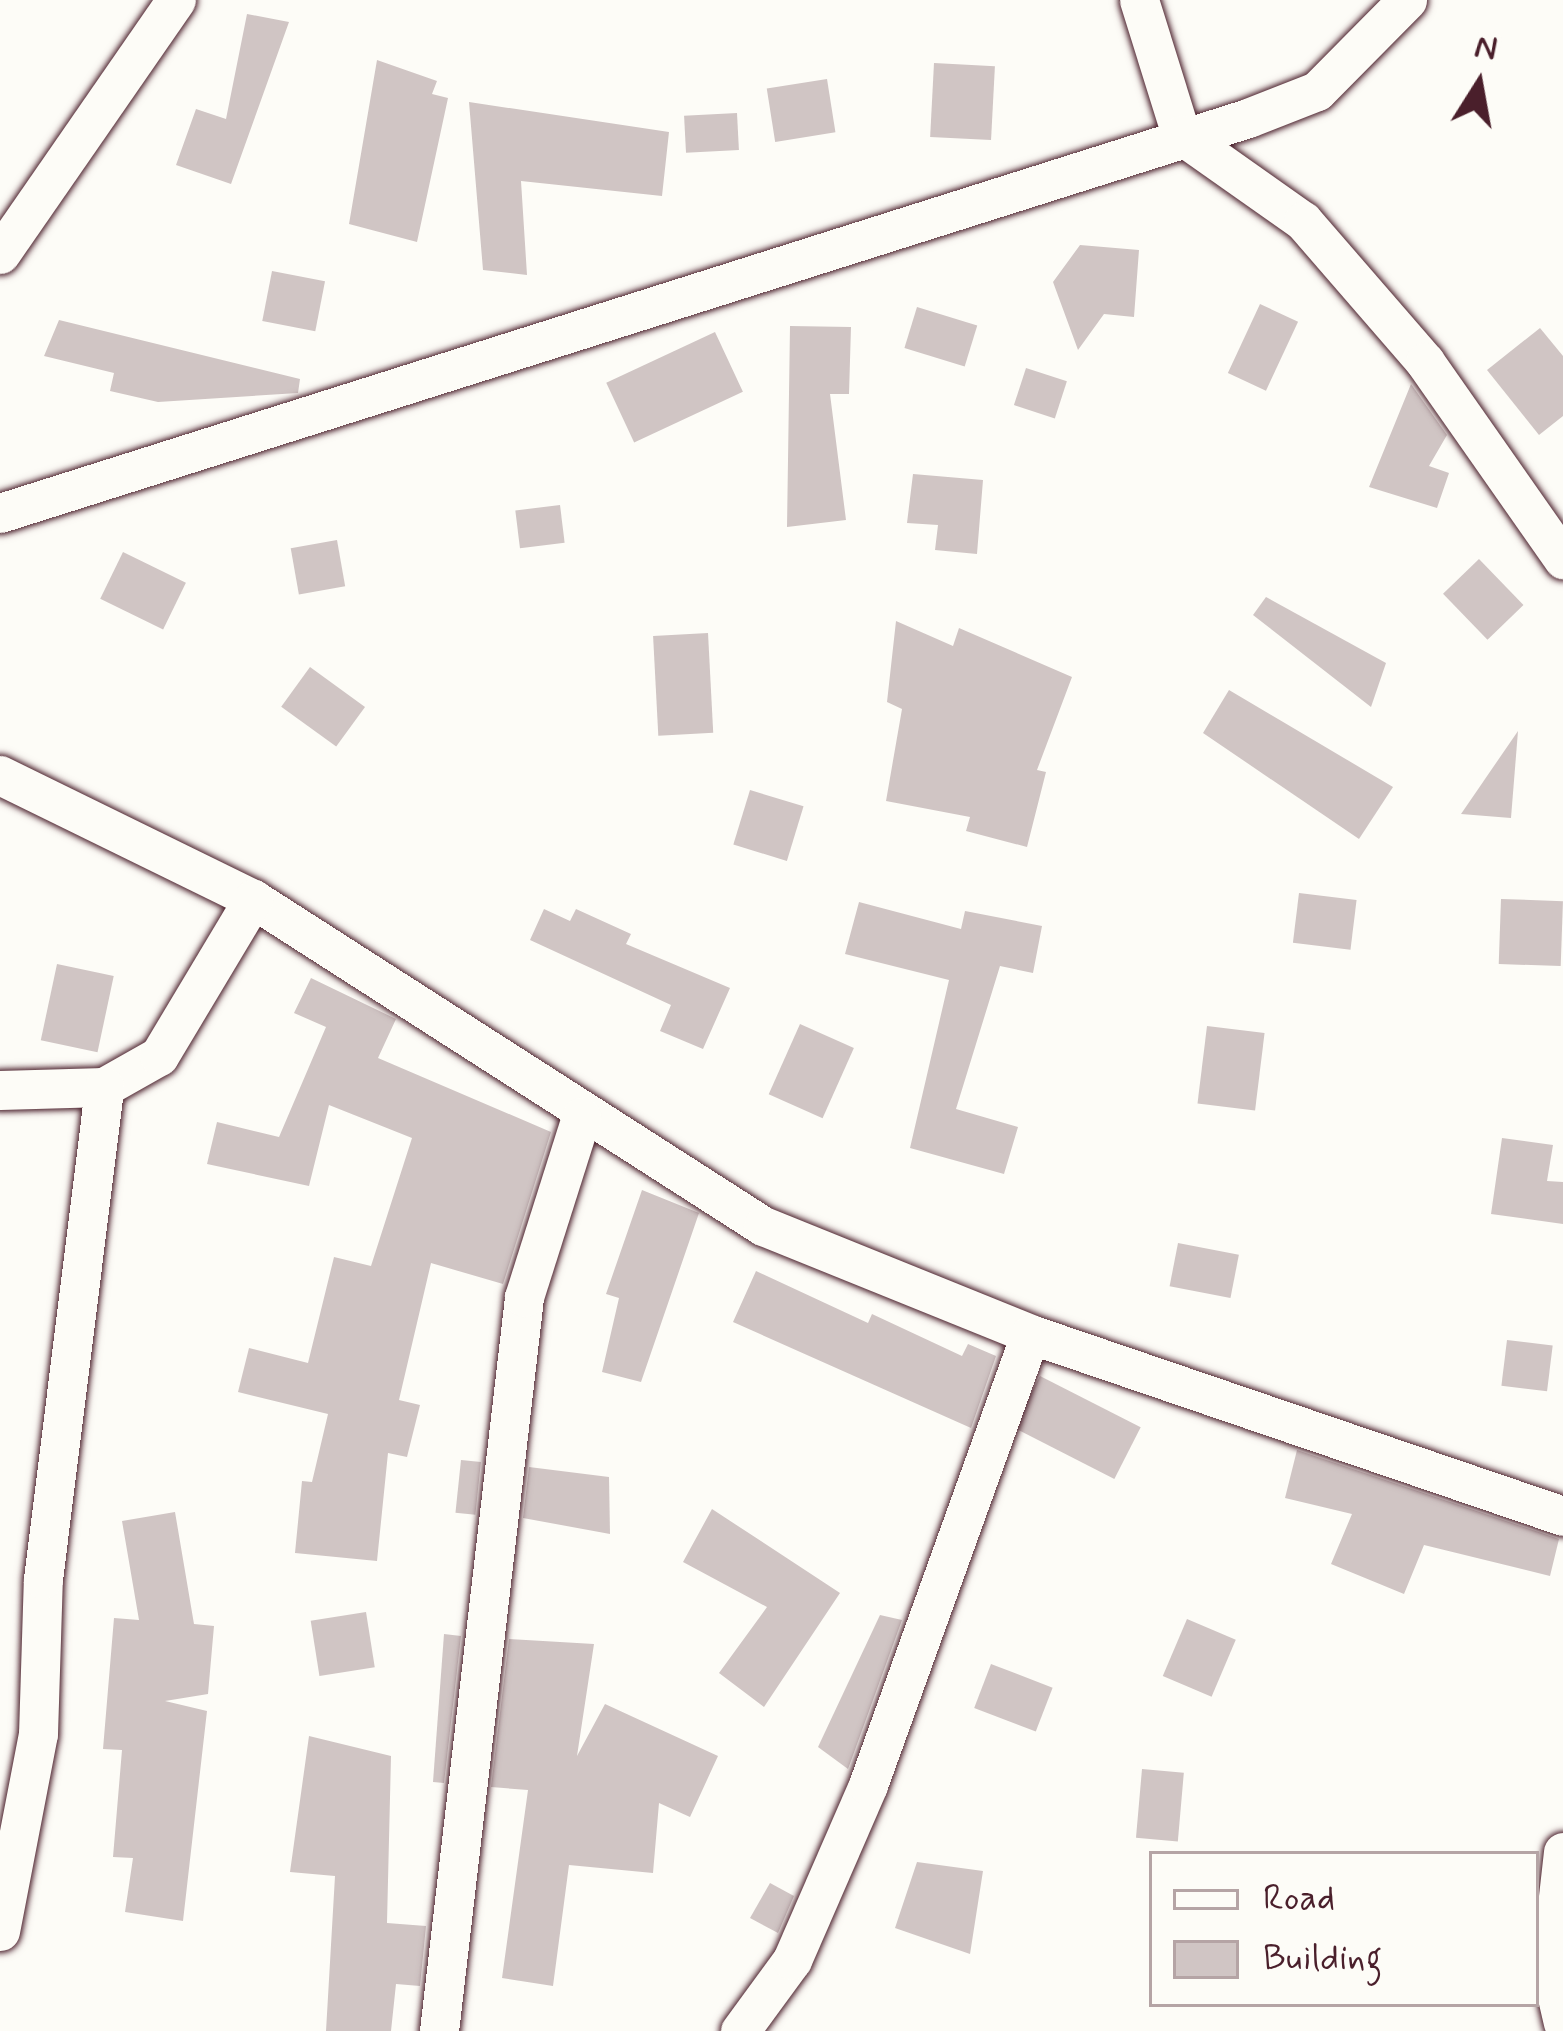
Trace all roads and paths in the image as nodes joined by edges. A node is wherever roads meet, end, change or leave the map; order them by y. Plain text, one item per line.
1 (1139, 0) edge
2 (1407, 0) edge
3 (169, 2) edge
4 (1181, 135) junction
5 (0, 254) edge
6 (0, 513) edge
7 (1563, 559) edge
8 (0, 775) edge
9 (253, 898) junction
10 (104, 1087) junction
11 (0, 1090) edge
12 (580, 1118) junction
13 (1030, 1334) junction
14 (1563, 1516) edge
15 (1563, 1852) edge
16 (0, 1931) edge
17 (1563, 2023) edge
18 (439, 2031) edge
19 (740, 2031) edge

1 - 4 street
2 - 4 street
3 - 5 street
4 - 6 street
4 - 7 street
8 - 9 street
9 - 10 street
9 - 12 street
10 - 11 street
10 - 16 street
12 - 13 street
12 - 18 street
13 - 14 street
13 - 19 street
15 - 17 street

